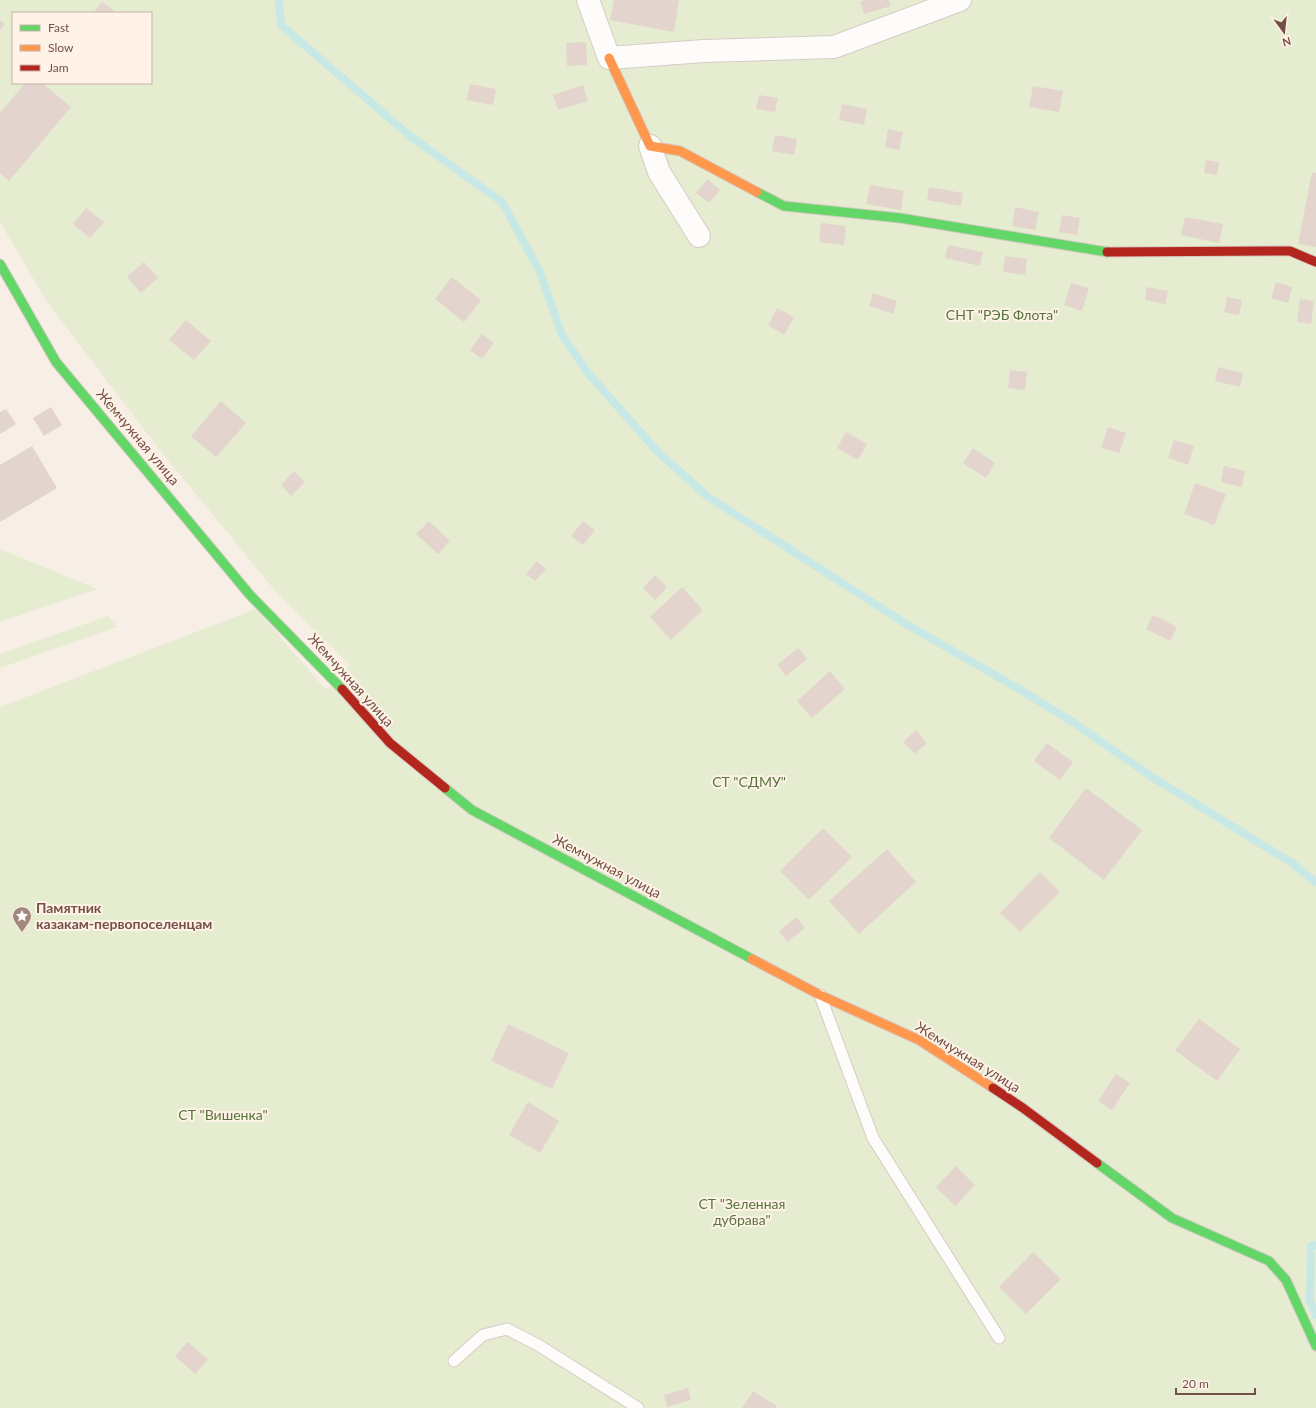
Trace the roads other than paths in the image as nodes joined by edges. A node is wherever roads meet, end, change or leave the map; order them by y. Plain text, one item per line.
1 (588, 0) edge
2 (960, 0) edge
3 (609, 58) junction
4 (650, 146) junction
5 (699, 236) dead end
6 (1316, 262) edge
7 (0, 264) edge
8 (820, 995) junction
9 (999, 1338) dead end
10 (1316, 1346) edge
11 (454, 1361) dead end
12 (638, 1408) edge

1 - 3 street
2 - 3 street
3 - 4 street
4 - 5 street
4 - 6 street
7 - 8 street, Жемчужная улица
8 - 9 lane
8 - 10 street, Жемчужная улица
11 - 12 lane

